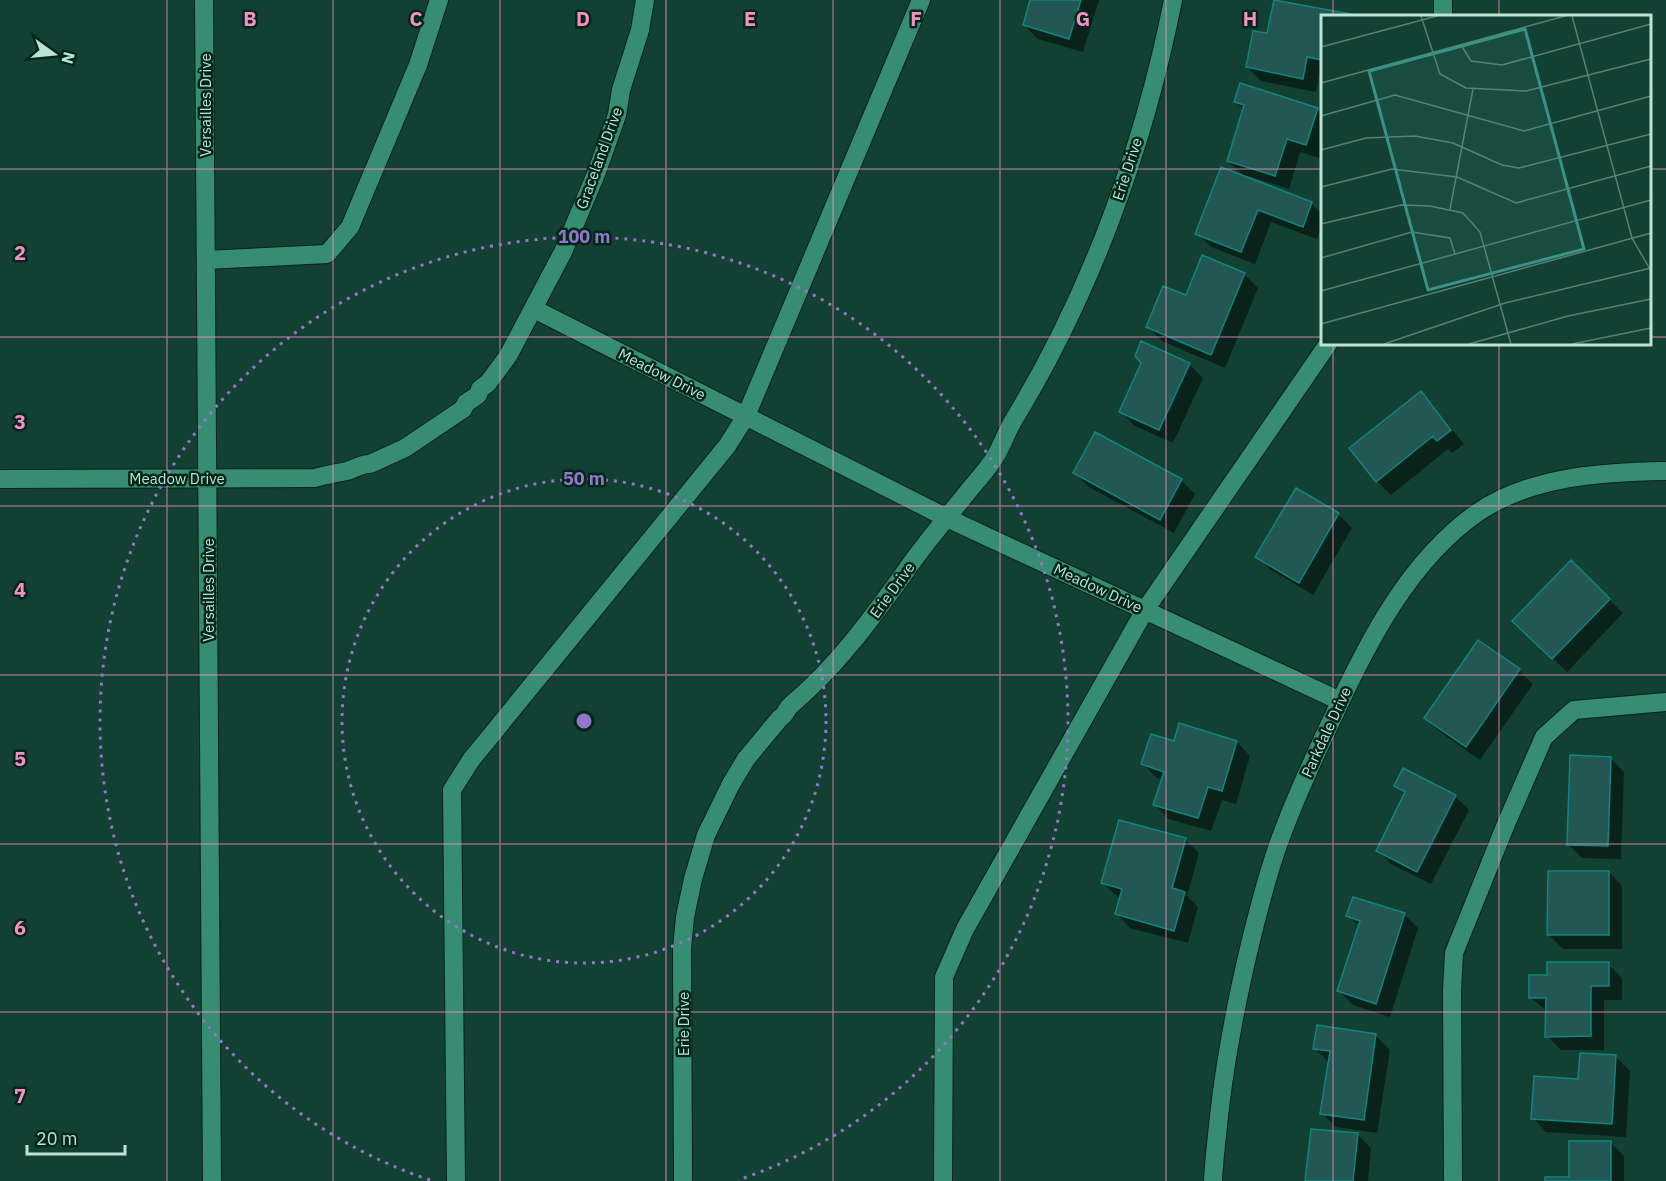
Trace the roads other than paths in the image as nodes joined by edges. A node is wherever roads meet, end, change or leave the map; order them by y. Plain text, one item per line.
1 (204, 0) edge
2 (439, 0) edge
3 (645, 0) edge
4 (921, 0) edge
5 (1173, 0) edge
6 (206, 260) junction
7 (534, 309) junction
8 (1328, 345) edge
9 (746, 416) junction
10 (1666, 471) edge
11 (208, 478) junction
12 (0, 479) edge
13 (947, 518) junction
14 (1145, 610) junction
15 (1340, 701) junction
16 (1666, 702) edge
17 (212, 1181) edge
18 (456, 1181) edge
19 (683, 1181) edge
20 (943, 1181) edge
21 (1213, 1181) edge
22 (1454, 1181) edge

1 - 6 street, Versailles Drive
2 - 6 street
3 - 7 street, Graceland Drive
4 - 9 street
5 - 13 street, Erie Drive
6 - 11 street, Versailles Drive
7 - 9 street, Meadow Drive
7 - 11 street, Meadow Drive
8 - 14 street
9 - 13 street, Meadow Drive
9 - 18 street
10 - 15 street, Parkdale Drive
11 - 12 street, Meadow Drive
11 - 17 street, Versailles Drive
13 - 14 street, Meadow Drive
13 - 19 street, Erie Drive
14 - 15 street, Meadow Drive
14 - 20 street
15 - 21 street, Parkdale Drive
16 - 22 street

